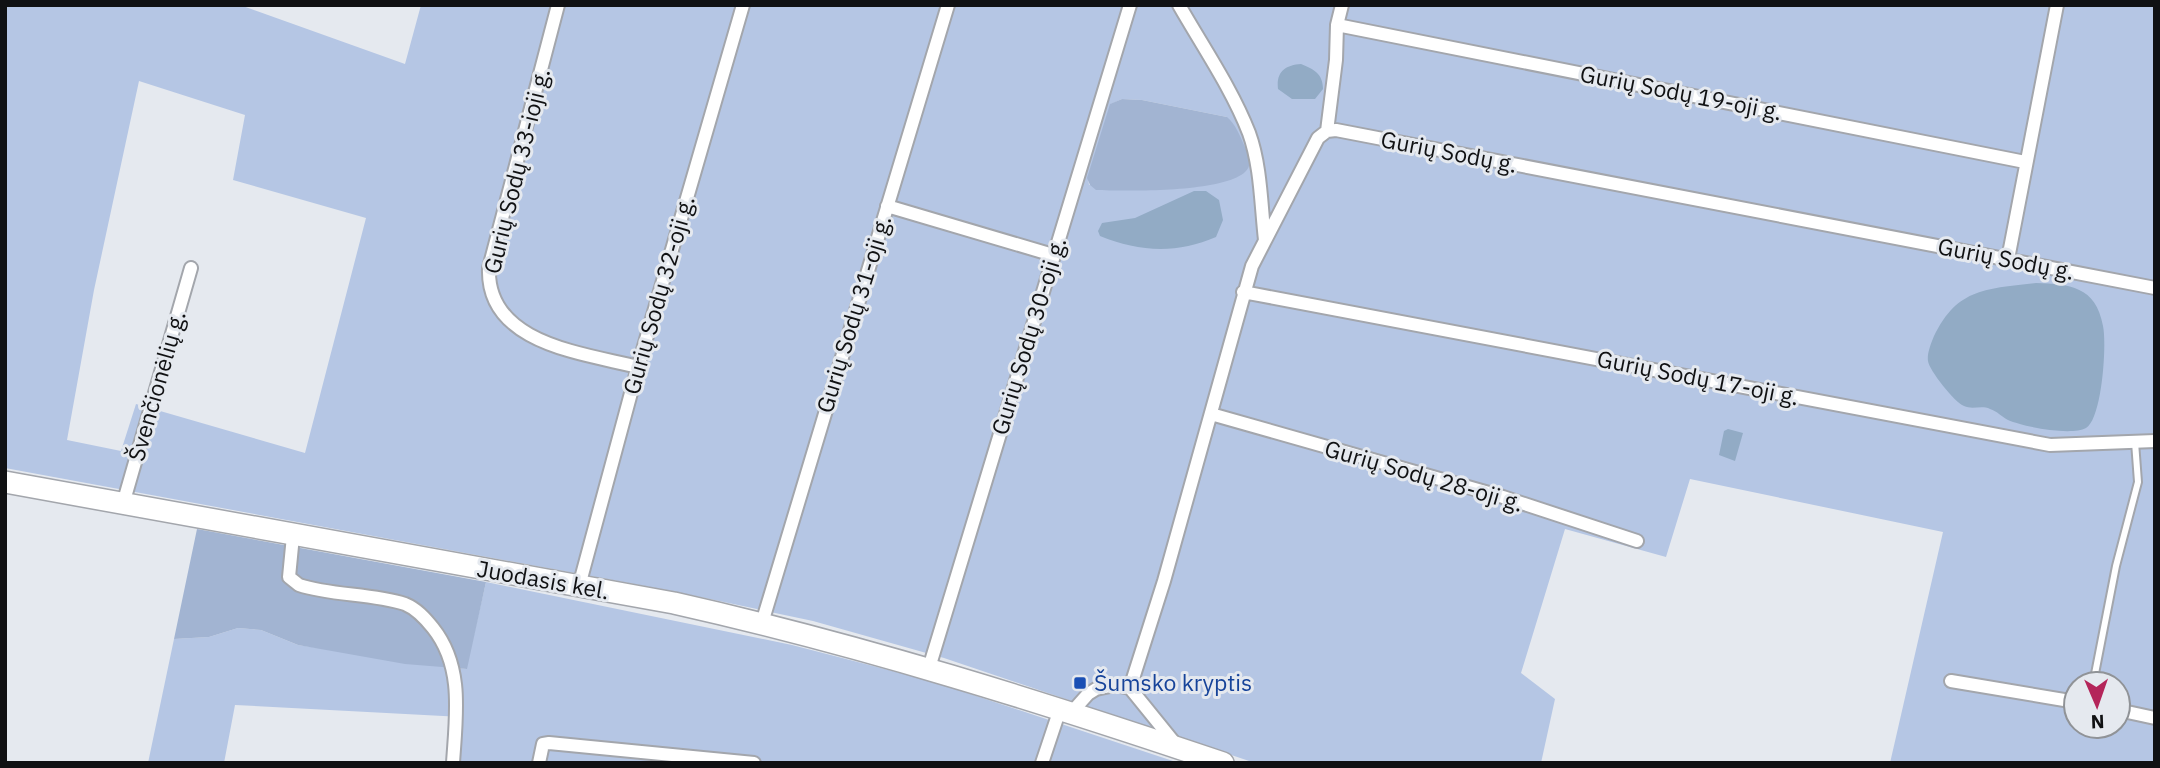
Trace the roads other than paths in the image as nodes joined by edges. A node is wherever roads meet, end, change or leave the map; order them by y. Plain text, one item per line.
1 (558, 5) edge
2 (743, 5) edge
3 (948, 5) edge
4 (1130, 5) edge
5 (1179, 5) edge
6 (1342, 5) edge
7 (2057, 5) edge
8 (1337, 24) junction
9 (1327, 131) junction
10 (2025, 162) junction
11 (887, 206) junction
12 (1265, 240) junction
13 (1053, 255) junction
14 (2008, 259) junction
15 (191, 268) dead end
16 (2155, 288) edge
17 (1243, 292) junction
18 (638, 367) junction
19 (1211, 414) junction
20 (2134, 440) junction
21 (2155, 441) edge
22 (5, 482) edge
23 (123, 504) junction
24 (293, 536) junction
25 (1637, 541) dead end
26 (579, 586) junction
27 (762, 622) junction
28 (929, 668) junction
29 (2096, 670) edge
30 (1951, 681) dead end
31 (1130, 688) junction
32 (2062, 700) edge
33 (1066, 710) junction
34 (2132, 713) edge
35 (2155, 718) edge
36 (1178, 748) junction
37 (453, 763) edge
38 (539, 763) edge
39 (754, 763) edge
40 (1042, 763) edge
41 (1223, 763) edge

1 - 18 street, Gurių Sodų 33-ioji g.
2 - 18 street, Gurių Sodų 32-oji g.
3 - 11 street, Gurių Sodų 31-oji g.
4 - 13 street, Gurių Sodų 30-oji g.
5 - 12 street
6 - 8 street
7 - 10 street
8 - 9 street
8 - 10 street, Gurių Sodų 19-oji g.
9 - 12 street
9 - 14 street, Gurių Sodų g.
10 - 14 street
11 - 13 street
11 - 27 street, Gurių Sodų 31-oji g.
12 - 17 street
13 - 28 street, Gurių Sodų 30-oji g.
14 - 16 street, Gurių Sodų g.
15 - 23 street, Švenčionėlių g.
17 - 19 street
17 - 20 street, Gurių Sodų 17-oji g.
18 - 26 street, Gurių Sodų 32-oji g.
19 - 25 street, Gurių Sodų 28-oji g.
19 - 31 street
20 - 21 street, Gurių Sodų 17-oji g.
20 - 29 lane
22 - 23 main road, Juodasis kel.
23 - 24 main road, Juodasis kel.
24 - 26 main road, Juodasis kel.
24 - 37 street
26 - 27 main road, Juodasis kel.
27 - 28 main road, Juodasis kel.
28 - 33 main road, Juodasis kel.
30 - 32 street
31 - 33 street
31 - 36 street
33 - 36 main road, Juodasis kel.
33 - 40 street
34 - 35 street
36 - 41 main road
38 - 39 street

